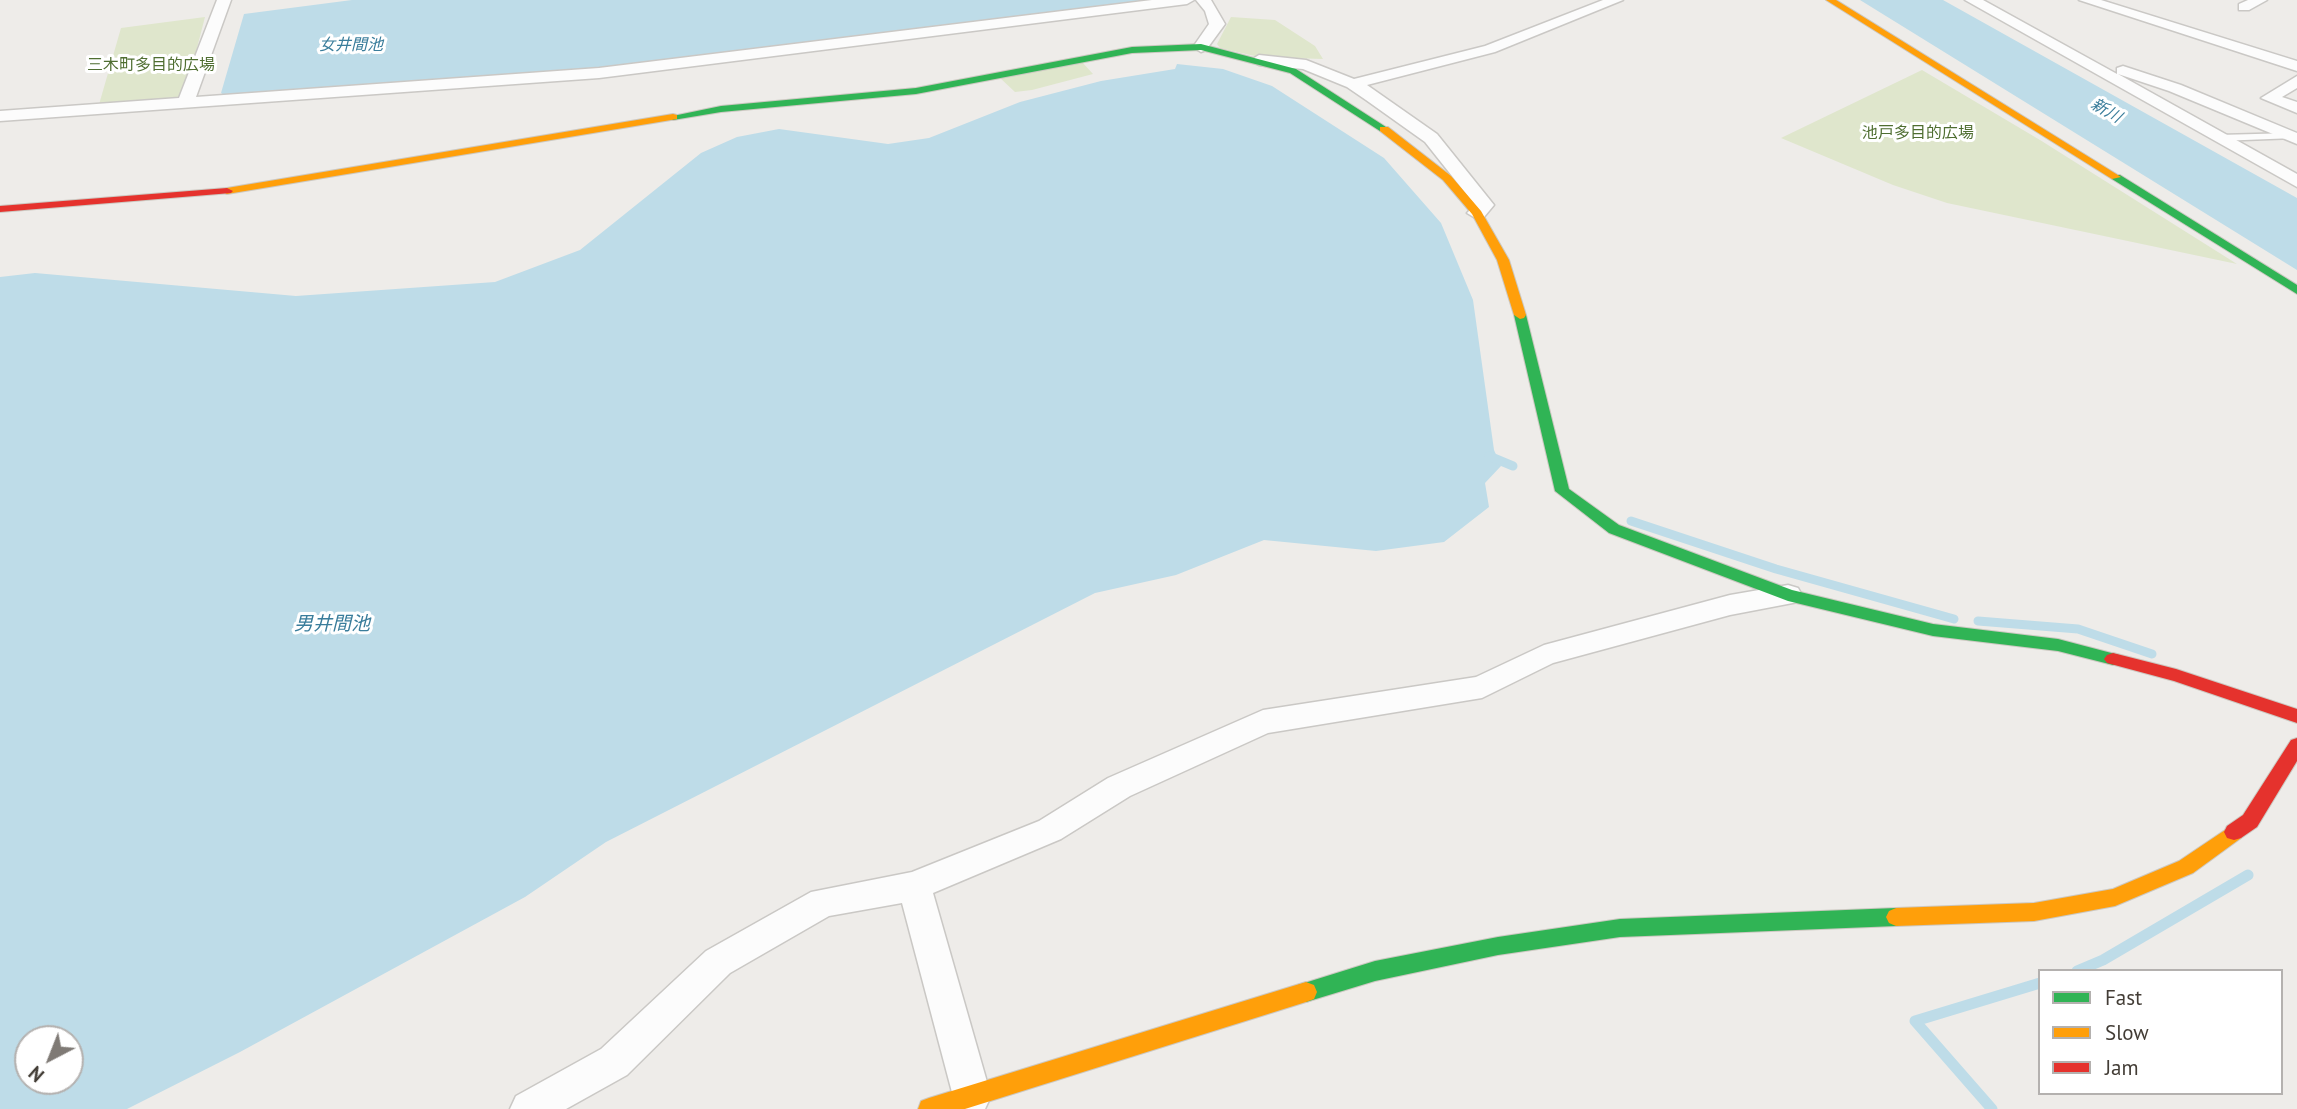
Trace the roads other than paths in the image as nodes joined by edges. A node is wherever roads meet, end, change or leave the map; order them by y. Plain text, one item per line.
1 (1187, 0) edge
2 (1203, 0) edge
3 (1616, 0) edge
4 (1830, 0) edge
5 (1972, 0) edge
6 (2086, 0) edge
7 (2260, 0) edge
8 (227, 1) edge
9 (2244, 6) dead end
10 (1201, 47) junction
11 (2060, 50) junction
12 (1259, 60) junction
13 (2297, 66) edge
14 (2297, 81) edge
15 (1353, 84) junction
16 (185, 103) junction
17 (2297, 108) edge
18 (0, 116) edge
19 (2220, 138) junction
20 (2296, 138) edge
21 (2297, 181) edge
22 (0, 209) edge
23 (1477, 213) junction
24 (2297, 290) edge
25 (1788, 595) junction
26 (2297, 716) edge
27 (2297, 745) edge
28 (914, 886) junction
29 (972, 1096) junction
30 (529, 1109) edge
31 (929, 1109) edge

1 - 16 street
2 - 10 street
3 - 15 street
4 - 24 street
5 - 11 street
6 - 13 street
7 - 9 street
8 - 16 street
10 - 12 street
10 - 22 street
11 - 19 street
11 - 20 street
12 - 15 street
12 - 23 street
14 - 17 street
15 - 23 street
16 - 18 street
19 - 20 lane
19 - 21 street
23 - 25 street
25 - 26 street
25 - 28 street
27 - 29 street
28 - 29 street
28 - 30 street
29 - 31 street

